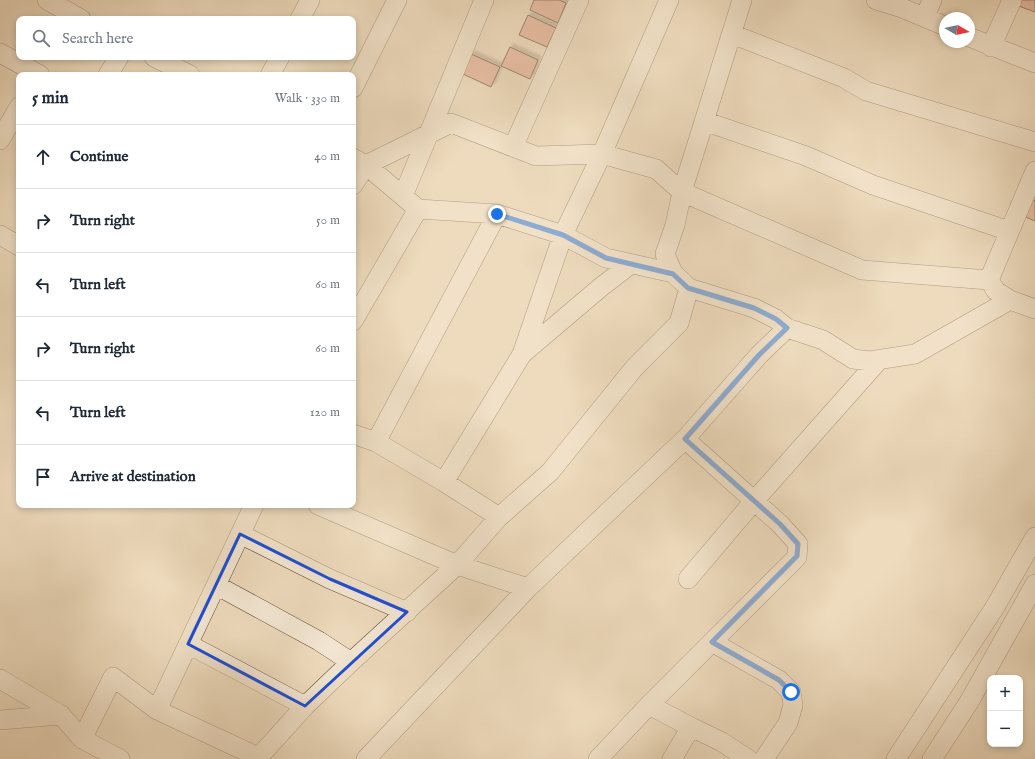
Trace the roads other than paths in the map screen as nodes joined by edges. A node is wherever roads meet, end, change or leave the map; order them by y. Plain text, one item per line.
1 (47, 0) edge
2 (310, 0) edge
3 (397, 0) edge
4 (484, 0) edge
5 (579, 0) edge
6 (669, 0) edge
7 (742, 0) edge
8 (876, 0) edge
9 (932, 0) edge
10 (1012, 0) edge
11 (67, 5) edge
12 (78, 16) edge
13 (302, 16) edge
14 (925, 17) junction
15 (939, 23) edge
16 (732, 34) junction
17 (975, 40) edge
18 (991, 47) junction
19 (0, 53) edge
20 (117, 60) edge
21 (160, 60) edge
22 (278, 60) edge
23 (1035, 63) edge
24 (34, 72) edge
25 (110, 72) edge
26 (184, 72) edge
27 (272, 72) edge
28 (356, 82) edge
29 (16, 113) edge
30 (704, 121) junction
31 (429, 134) junction
32 (0, 140) edge
33 (1035, 142) edge
34 (513, 147) junction
35 (602, 154) junction
36 (360, 161) edge
37 (1035, 171) edge
38 (356, 175) edge
39 (682, 192) junction
40 (404, 196) junction
41 (418, 209) junction
42 (497, 214) junction
43 (1009, 231) junction
44 (563, 235) junction
45 (631, 264) junction
46 (673, 274) junction
47 (989, 280) junction
48 (688, 288) junction
49 (1010, 300) junction
50 (1035, 309) edge
51 (356, 316) edge
52 (787, 328) junction
53 (522, 354) junction
54 (879, 360) junction
55 (356, 435) edge
56 (685, 439) junction
57 (376, 442) junction
58 (444, 482) junction
59 (754, 502) junction
60 (253, 508) edge
61 (325, 508) edge
62 (499, 517) junction
63 (240, 534) junction
64 (1035, 537) edge
65 (457, 565) junction
66 (688, 579) dead end
67 (216, 584) junction
68 (1035, 584) edge
69 (528, 588) junction
70 (407, 612) junction
71 (712, 642) junction
72 (188, 644) junction
73 (351, 662) junction
74 (0, 679) edge
75 (650, 705) junction
76 (305, 706) junction
77 (156, 710) junction
78 (61, 715) junction
79 (0, 720) edge
80 (691, 727) junction
81 (82, 739) junction
82 (257, 758) edge
83 (120, 759) edge
84 (367, 759) edge
85 (598, 759) edge
86 (672, 759) edge
87 (748, 759) edge
88 (764, 759) edge
89 (896, 759) edge
90 (932, 759) edge

1 - 11 street
2 - 13 street
3 - 28 street
4 - 31 street
5 - 34 street
6 - 35 street
7 - 16 street
8 - 14 street
9 - 14 street
10 - 18 street
11 - 12 street
14 - 15 street
16 - 30 street
16 - 33 street
17 - 18 street
18 - 23 street
19 - 24 street
20 - 25 street
21 - 26 street
22 - 27 street
29 - 32 street
30 - 39 street
30 - 43 street
31 - 34 street
31 - 36 street
31 - 40 street
34 - 35 street
35 - 39 street
35 - 44 street
36 - 38 street
36 - 40 street
37 - 43 street
39 - 46 street
39 - 47 street
40 - 41 street
41 - 42 street
41 - 51 street
42 - 44 street
42 - 57 street
43 - 47 street
44 - 45 street
44 - 53 street
45 - 46 street
45 - 53 street
46 - 48 street
47 - 49 street
48 - 52 street
48 - 62 street
49 - 50 street
49 - 54 street
52 - 54 street
52 - 56 street
53 - 58 street
54 - 59 street
55 - 57 street
56 - 59 street
56 - 69 street
57 - 58 street
58 - 62 street
59 - 66 street
59 - 71 street
60 - 63 street
61 - 65 street
62 - 65 street
63 - 67 street
63 - 70 street
64 - 89 street
65 - 69 street
65 - 70 street
67 - 72 street
67 - 73 street
68 - 90 street
69 - 84 street
70 - 73 street
71 - 75 street
71 - 88 street
72 - 76 street
72 - 77 street
73 - 76 street
74 - 78 street
75 - 80 street
75 - 85 street
76 - 82 street
77 - 81 street
77 - 82 street
78 - 79 street
78 - 81 street
80 - 86 street
80 - 87 street
81 - 83 street

